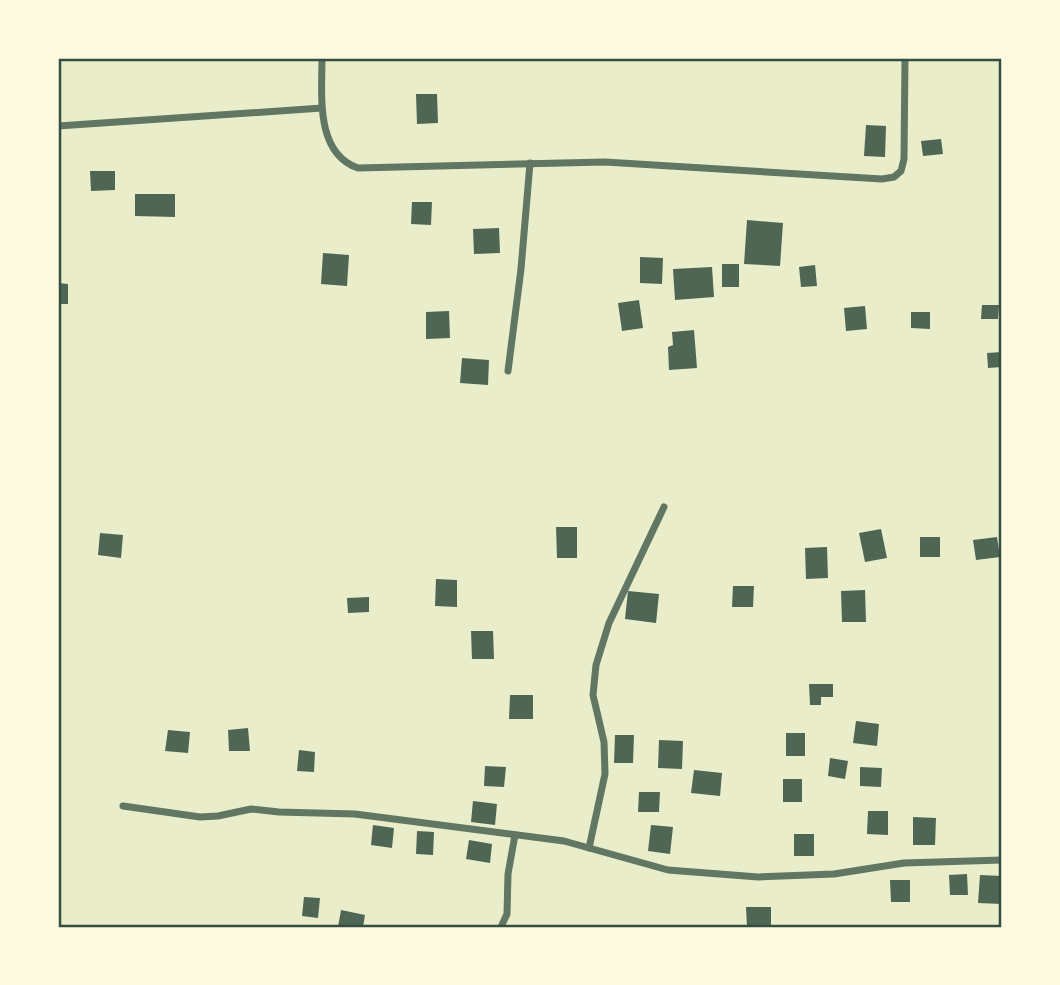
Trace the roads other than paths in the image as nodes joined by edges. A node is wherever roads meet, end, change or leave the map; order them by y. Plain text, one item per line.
1 (322, 58) edge
2 (905, 58) edge
3 (322, 108) junction
4 (58, 125) edge
5 (530, 163) junction
6 (508, 371) dead end
7 (664, 507) dead end
8 (122, 806) dead end
9 (516, 835) junction
10 (589, 848) junction
11 (1002, 860) edge
12 (501, 927) edge

1 - 3 street
2 - 5 street
3 - 4 street
3 - 5 street
5 - 6 street
7 - 10 street
8 - 9 street
9 - 10 street
9 - 12 street
10 - 11 street

